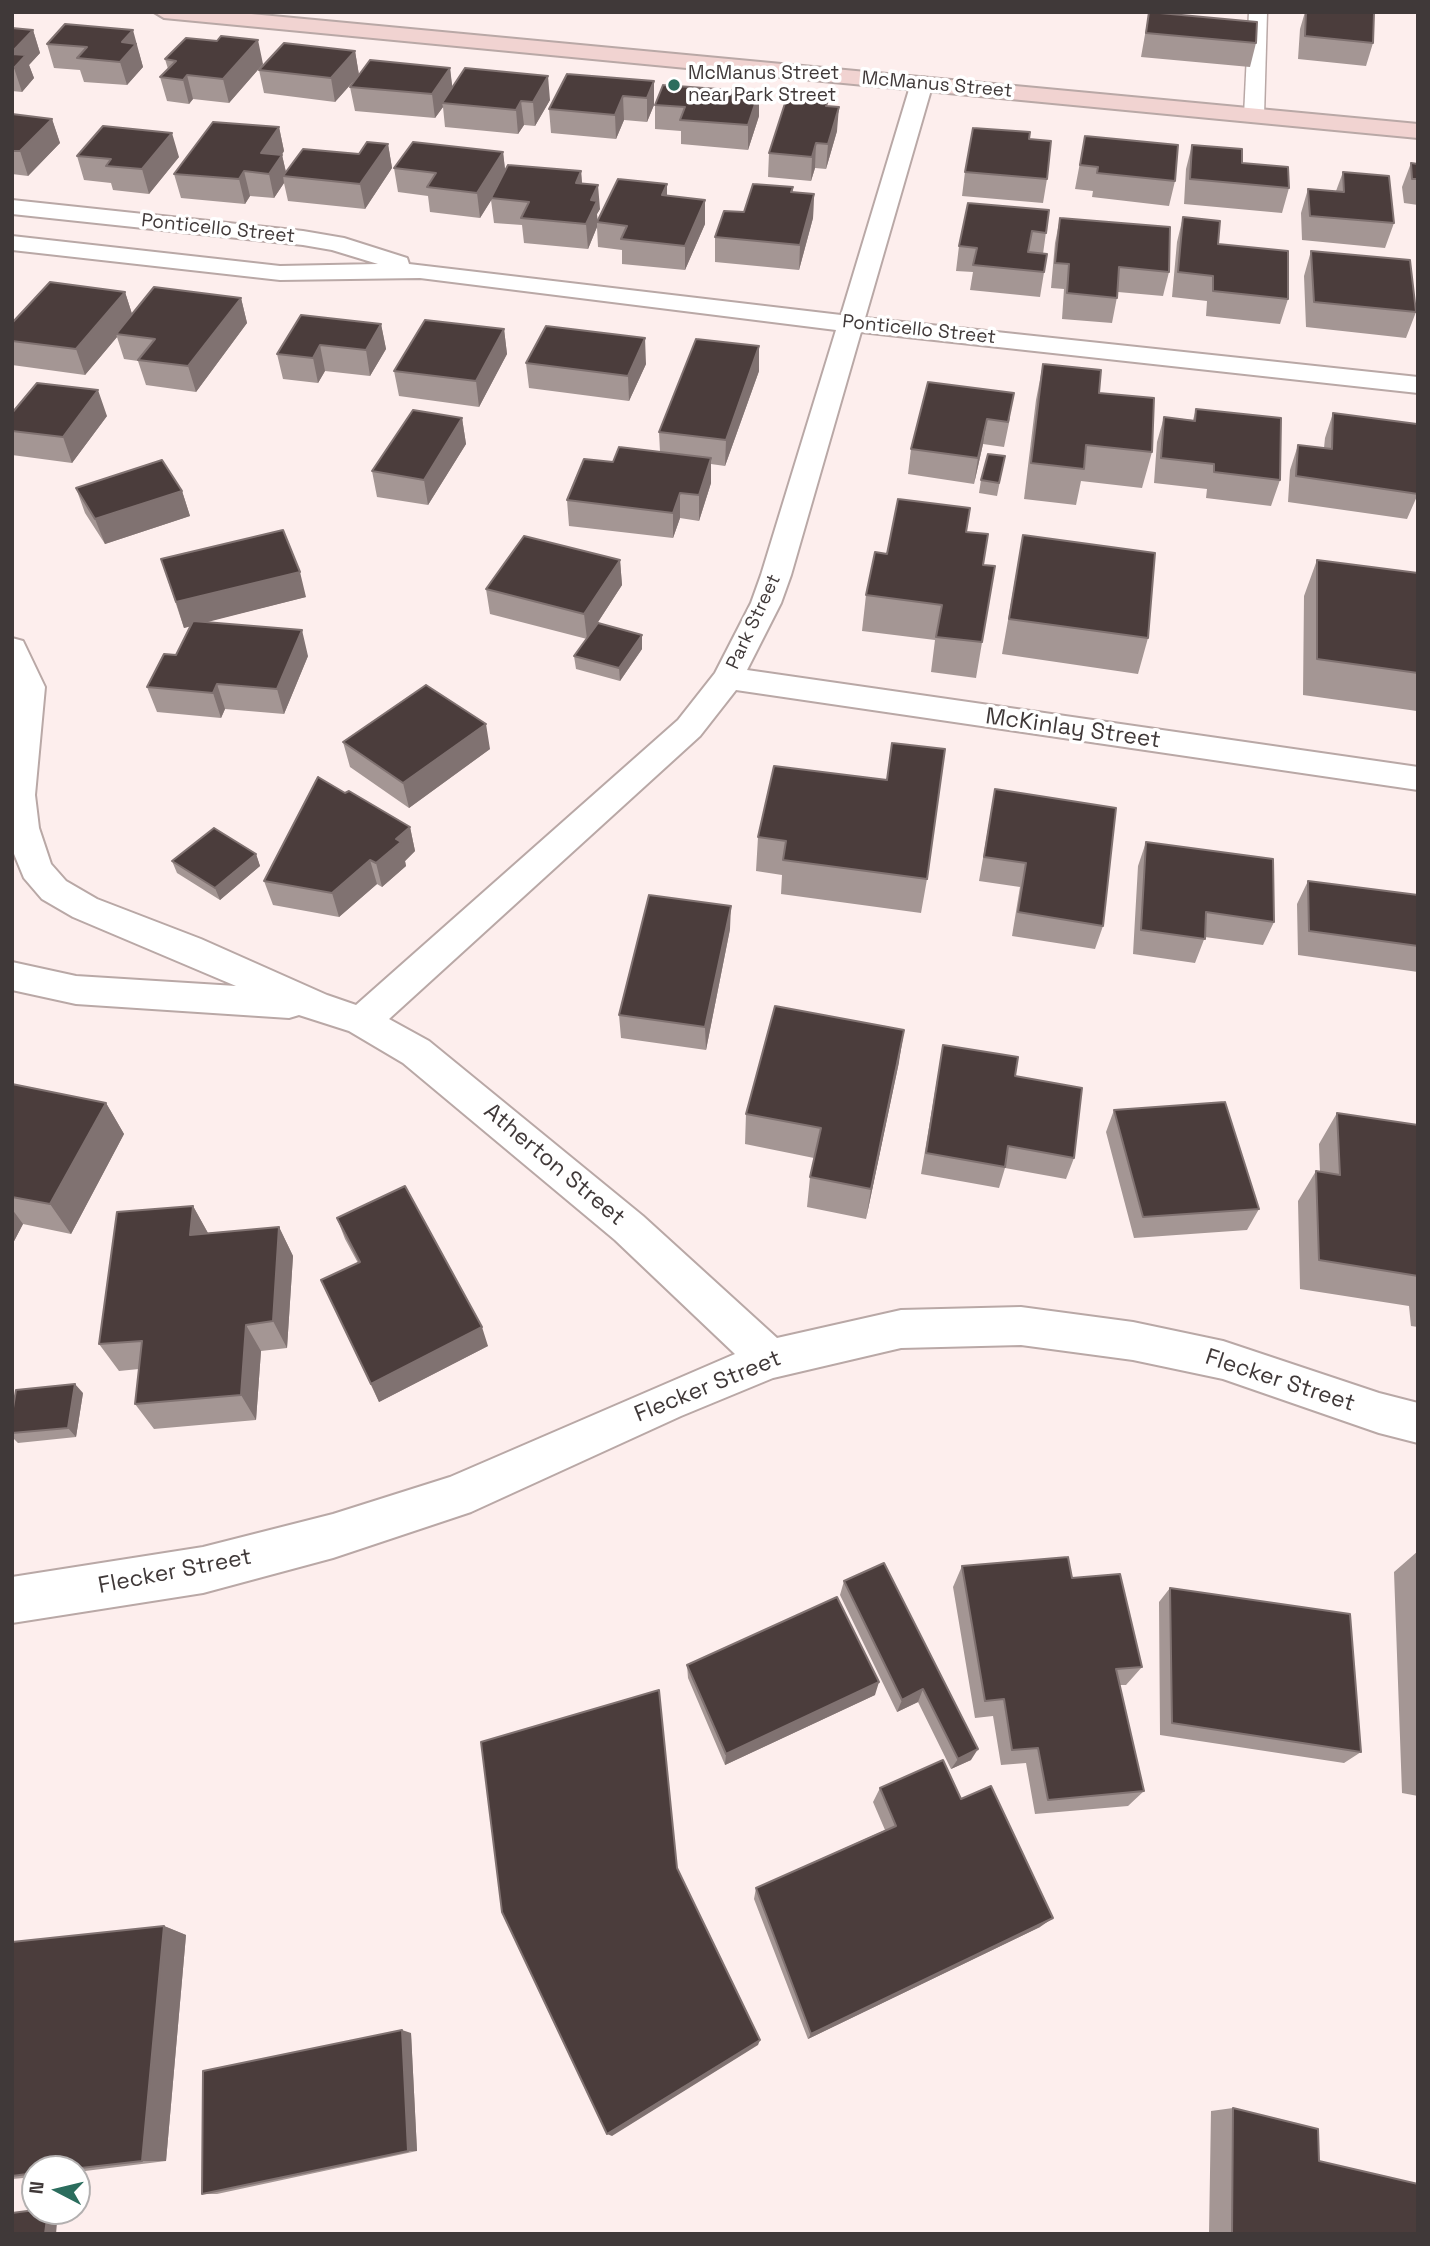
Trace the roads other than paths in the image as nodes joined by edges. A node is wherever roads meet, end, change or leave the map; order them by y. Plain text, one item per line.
1 (164, 12) edge
2 (1258, 12) edge
3 (280, 18) edge
4 (922, 83) junction
5 (1254, 116) junction
6 (1418, 131) edge
7 (12, 208) edge
8 (12, 243) edge
9 (420, 271) junction
10 (852, 324) junction
11 (1418, 385) edge
12 (12, 648) edge
13 (728, 678) junction
14 (1418, 779) edge
15 (12, 976) edge
16 (315, 1006) junction
17 (362, 1021) junction
18 (770, 1359) junction
19 (1418, 1423) edge
20 (12, 1600) edge

1 - 3 street, McManus Street
2 - 5 lane
3 - 4 street, McManus Street
4 - 5 street, McManus Street
4 - 10 street, Park Street
5 - 6 street, McManus Street
7 - 9 street, Ponticello Street
8 - 9 street, Ponticello Street
9 - 10 street, Ponticello Street
10 - 11 street, Ponticello Street
10 - 13 street, Park Street
12 - 16 street, Atherton Street
13 - 14 street, McKinlay Street
13 - 17 street, Park Street
15 - 16 street, Atherton Street
16 - 17 street, Atherton Street
17 - 18 street, Atherton Street
18 - 19 street, Flecker Street
18 - 20 street, Flecker Street

